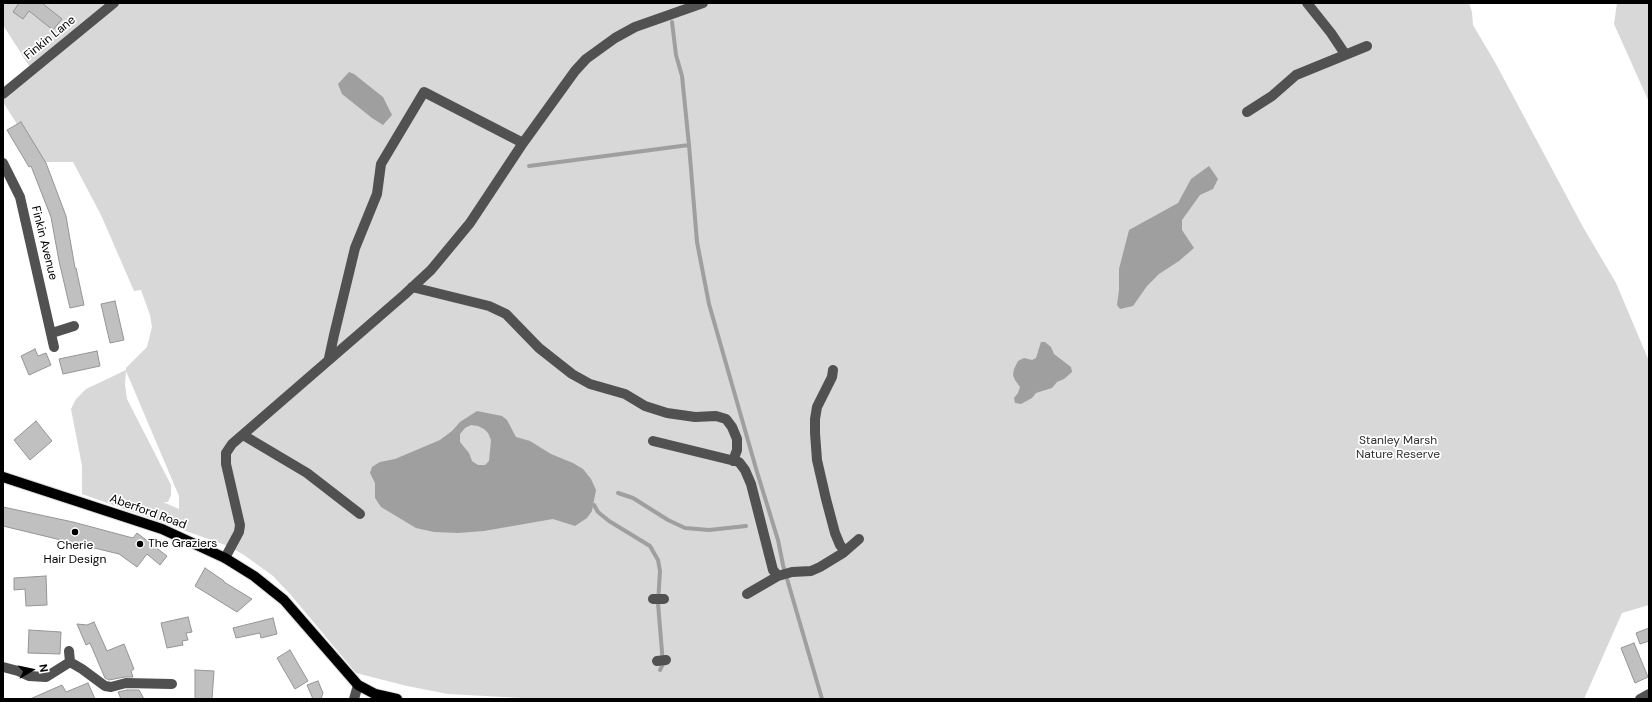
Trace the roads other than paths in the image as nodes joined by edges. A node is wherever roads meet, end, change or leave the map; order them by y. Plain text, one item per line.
1 (114, 3) edge
2 (703, 3) edge
3 (1307, 3) edge
4 (1367, 46) dead end
5 (1345, 54) junction
6 (3, 94) edge
7 (1247, 112) dead end
8 (523, 143) junction
9 (3, 163) edge
10 (412, 287) junction
11 (74, 326) dead end
12 (52, 333) junction
13 (54, 347) dead end
14 (330, 358) junction
15 (833, 370) dead end
16 (242, 435) junction
17 (653, 441) dead end
18 (734, 461) junction
19 (3, 477) edge
20 (360, 514) dead end
21 (859, 539) dead end
22 (845, 551) junction
23 (225, 558) junction
24 (778, 576) junction
25 (747, 594) dead end
26 (653, 599) dead end
27 (664, 599) dead end
28 (69, 651) dead end
29 (70, 662) junction
30 (3, 667) edge
31 (172, 684) dead end
32 (358, 685) junction
33 (1649, 694) edge
34 (354, 699) edge
35 (397, 699) edge
36 (1640, 699) edge

1 - 6 street, Finkin Lane
2 - 8 street
3 - 5 street
4 - 5 street
5 - 7 street
8 - 10 street
8 - 14 street
9 - 12 street, Finkin Avenue
10 - 14 street
10 - 18 street
11 - 12 street
12 - 13 street, Finkin Avenue
14 - 16 street
15 - 22 street
16 - 20 street
16 - 23 street
17 - 18 street
18 - 24 street
19 - 23 main road, Aberford Road
21 - 22 street
22 - 24 street
23 - 32 main road, Aberford Road
24 - 25 street
26 - 27 street
28 - 29 street
29 - 30 street
29 - 31 street
32 - 34 street
32 - 35 main road, Aberford Road
33 - 36 street

